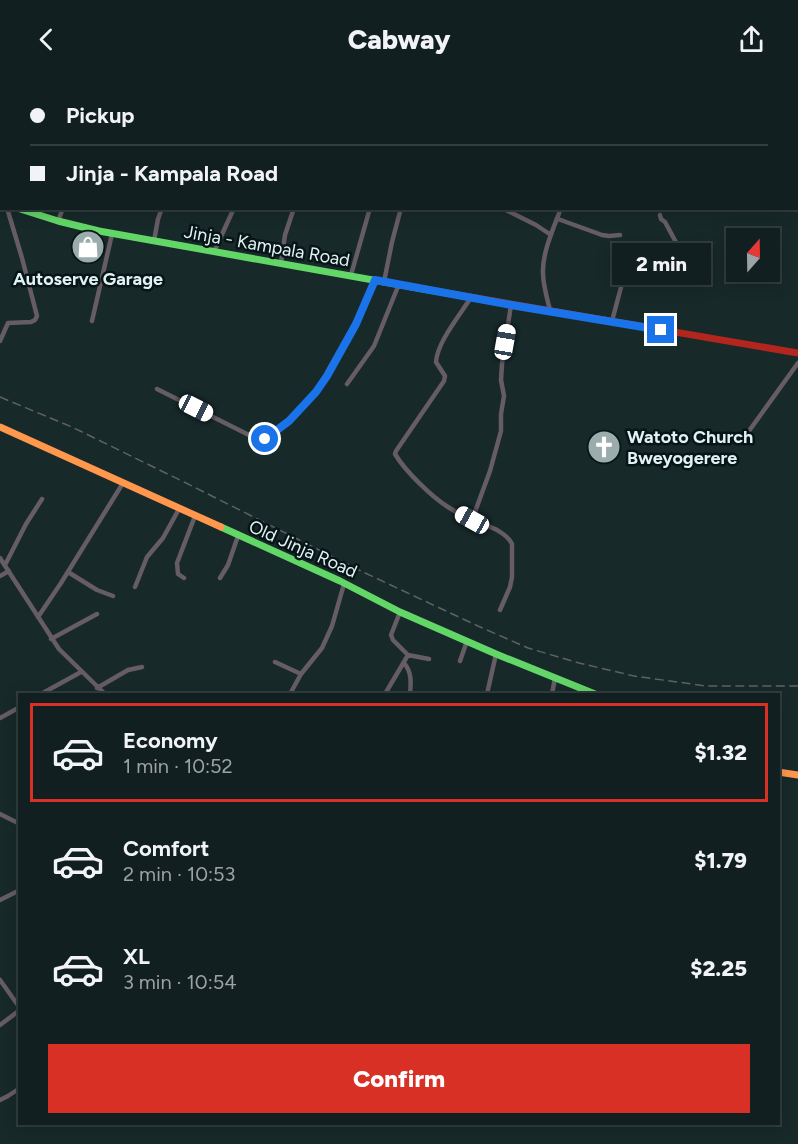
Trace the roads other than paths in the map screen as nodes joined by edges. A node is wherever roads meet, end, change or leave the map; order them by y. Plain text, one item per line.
1 (8, 210) edge
2 (23, 210) edge
3 (62, 210) edge
4 (161, 210) edge
5 (233, 210) edge
6 (293, 210) edge
7 (368, 210) edge
8 (400, 210) edge
9 (506, 210) edge
10 (560, 210) edge
11 (660, 215) dead end
12 (558, 219) junction
13 (58, 222) junction
14 (112, 234) junction
15 (551, 235) junction
16 (620, 235) dead end
17 (154, 241) junction
18 (214, 252) junction
19 (281, 263) junction
20 (351, 275) junction
21 (375, 280) junction
22 (384, 282) junction
23 (399, 284) junction
24 (471, 298) junction
25 (511, 305) junction
26 (550, 310) junction
27 (92, 321) dead end
28 (612, 321) junction
29 (0, 341) edge
30 (798, 353) edge
31 (798, 363) edge
32 (347, 384) dead end
33 (157, 389) dead end
34 (0, 427) edge
35 (748, 431) dead end
36 (123, 483) junction
37 (42, 499) dead end
38 (179, 509) junction
39 (195, 516) junction
40 (472, 520) junction
41 (238, 536) junction
42 (0, 558) edge
43 (6, 565) junction
44 (9, 571) junction
45 (68, 572) junction
46 (0, 576) edge
47 (184, 578) dead end
48 (220, 578) dead end
49 (344, 584) junction
50 (135, 587) dead end
51 (113, 596) dead end
52 (500, 610) dead end
53 (400, 612) junction
54 (97, 614) dead end
55 (38, 617) junction
56 (51, 639) junction
57 (467, 642) junction
58 (496, 654) junction
59 (408, 655) junction
60 (429, 659) dead end
61 (460, 661) dead end
62 (275, 662) dead end
63 (404, 663) junction
64 (142, 667) dead end
65 (81, 672) junction
66 (301, 674) junction
67 (555, 678) junction
68 (97, 688) junction
69 (44, 693) edge
70 (104, 693) edge
71 (291, 693) edge
72 (386, 693) edge
73 (410, 693) edge
74 (487, 693) edge
75 (552, 693) edge
76 (592, 693) edge
77 (18, 708) edge
78 (0, 718) edge
79 (780, 772) edge
80 (798, 775) edge
81 (0, 814) edge
82 (18, 823) edge
83 (18, 891) edge
84 (0, 900) edge
85 (0, 980) edge
86 (18, 1006) edge
87 (18, 1011) edge
88 (0, 1025) edge
89 (18, 1089) edge
90 (0, 1093) edge
91 (2, 1099) edge

1 - 29 street
2 - 13 main road, Jinja - Kampala Road
3 - 13 street
4 - 17 street
5 - 18 street
6 - 19 street
7 - 20 street
8 - 22 street
9 - 15 street
10 - 12 street
11 - 28 street
12 - 15 street
12 - 16 street
13 - 14 main road, Jinja - Kampala Road
14 - 17 main road, Jinja - Kampala Road
14 - 27 street
15 - 26 street
17 - 18 main road, Jinja - Kampala Road
18 - 19 main road, Jinja - Kampala Road
19 - 20 main road, Jinja - Kampala Road
20 - 21 main road, Jinja - Kampala Road
21 - 22 main road, Jinja - Kampala Road
21 - 33 street
22 - 23 main road, Jinja - Kampala Road
23 - 24 main road, Jinja - Kampala Road
23 - 32 street
24 - 25 main road, Jinja - Kampala Road
24 - 40 street
25 - 26 main road, Jinja - Kampala Road
25 - 40 street
26 - 28 main road, Jinja - Kampala Road
28 - 30 main road, Jinja - Kampala Road
31 - 35 street
34 - 36 main road, Old Jinja Road
36 - 38 main road, Old Jinja Road
36 - 45 street
37 - 43 street
38 - 39 main road, Old Jinja Road
38 - 50 street
39 - 41 main road, Old Jinja Road
39 - 47 street
40 - 52 street
41 - 48 street
41 - 49 main road, Old Jinja Road
42 - 43 street
43 - 44 street
44 - 46 street
44 - 55 street
45 - 51 street
45 - 55 street
49 - 53 main road, Old Jinja Road
49 - 66 street
53 - 57 main road, Old Jinja Road
53 - 59 street
54 - 56 street
55 - 56 street
56 - 65 street
57 - 58 main road, Old Jinja Road
57 - 61 street
58 - 67 main road, Old Jinja Road
58 - 74 street
59 - 60 street
59 - 63 street
62 - 66 street
63 - 72 street
63 - 73 street
64 - 68 street
65 - 68 street
65 - 69 street
66 - 71 street
67 - 75 street
67 - 76 main road, Old Jinja Road
68 - 70 street
77 - 78 street
79 - 80 main road
81 - 82 street
83 - 84 street
85 - 86 street
87 - 88 street
89 - 91 street
90 - 91 street

